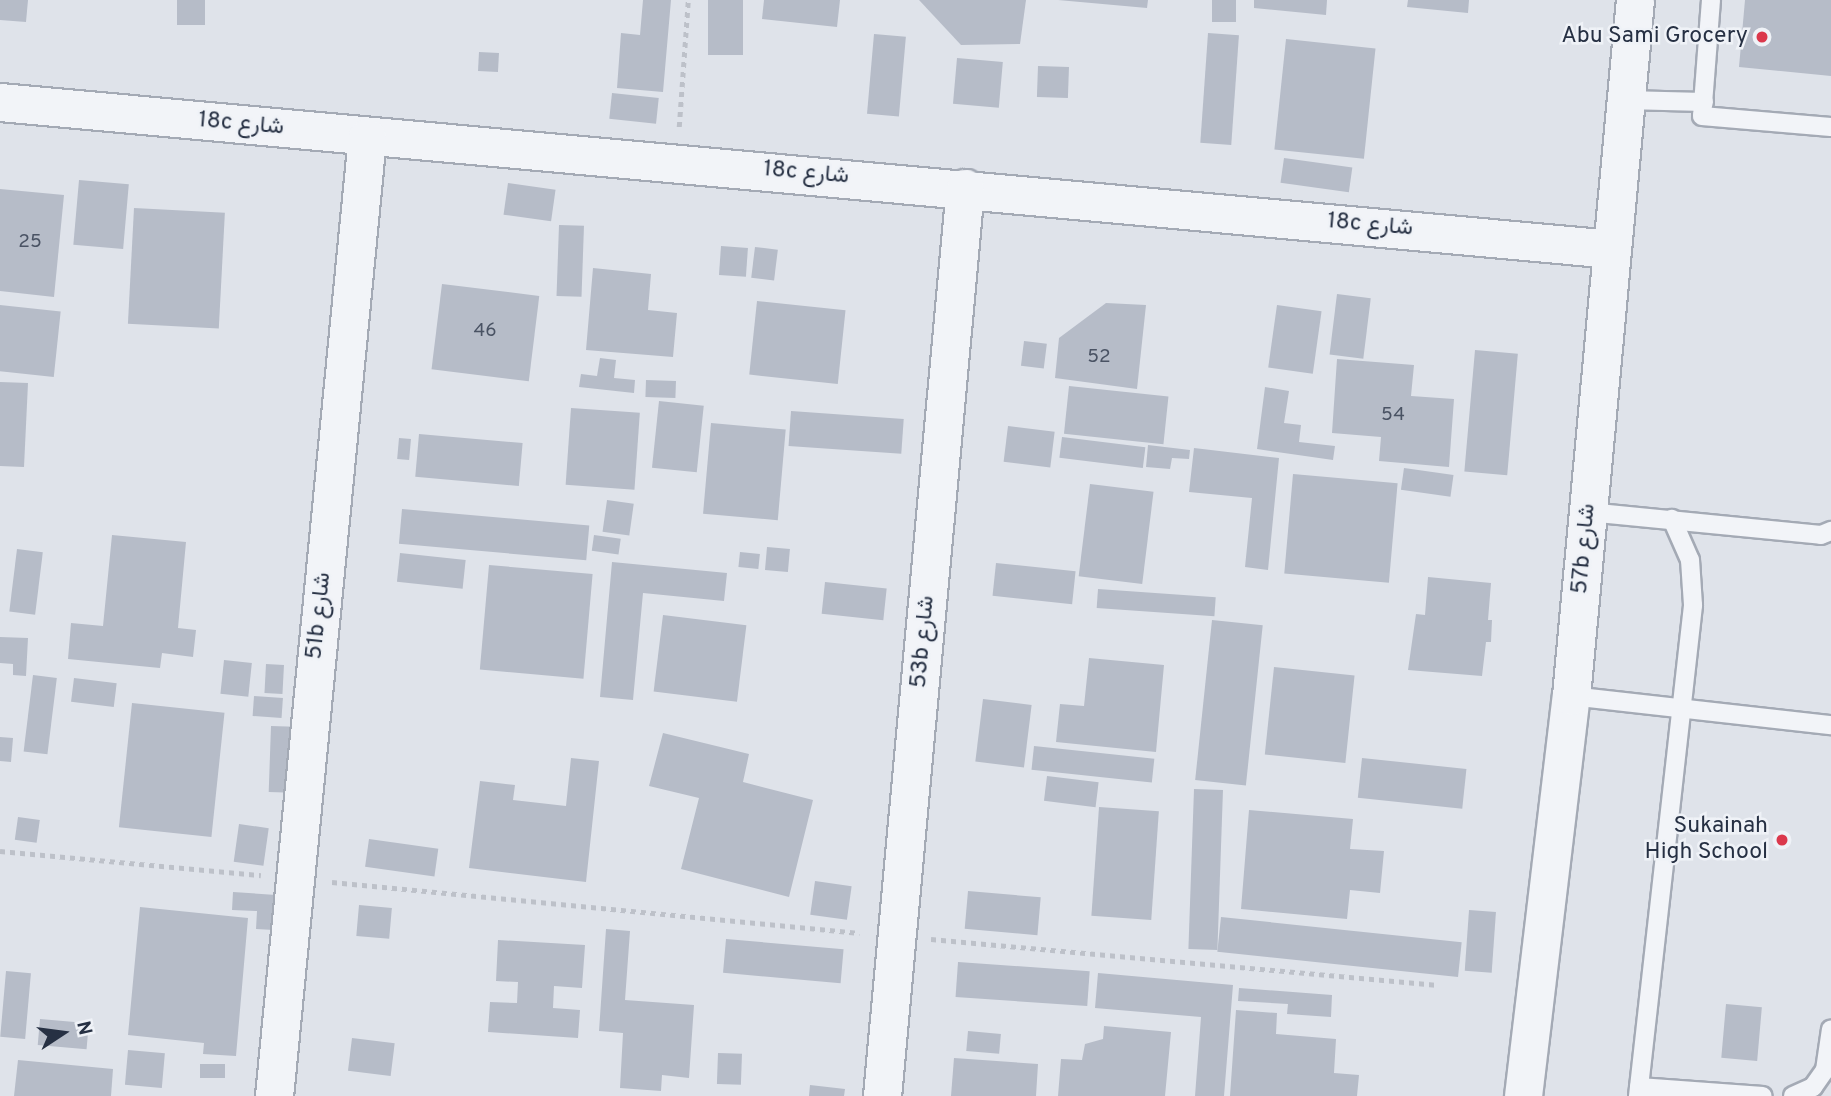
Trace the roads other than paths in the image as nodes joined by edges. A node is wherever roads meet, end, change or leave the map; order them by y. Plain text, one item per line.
1 (1635, 0) edge
2 (1711, 0) edge
3 (1625, 100) junction
4 (0, 102) edge
5 (1703, 109) junction
6 (1831, 127) edge
7 (367, 137) junction
8 (965, 188) junction
9 (1611, 249) junction
10 (1588, 512) junction
11 (1672, 519) junction
12 (1831, 531) edge
13 (1571, 696) junction
14 (1680, 708) junction
15 (1831, 725) edge
16 (1831, 1029) edge
17 (1638, 1092) edge
18 (274, 1096) edge
19 (882, 1096) edge
20 (1523, 1096) edge
21 (1763, 1096) edge
22 (1793, 1096) edge

1 - 3 street, 57b شارع
2 - 5 lane
3 - 5 lane
3 - 9 street, 57b شارع
4 - 7 street, 18c شارع
5 - 6 lane
7 - 8 street, 18c شارع
7 - 18 street, 51b شارع
8 - 9 street, 18c شارع
8 - 19 street, 53b شارع
9 - 10 street, 57b شارع
10 - 11 lane
10 - 13 street, 57b شارع
11 - 12 lane
11 - 14 lane
13 - 14 lane
13 - 20 street, 57b شارع
14 - 15 lane
14 - 17 lane
16 - 22 lane
17 - 21 lane

